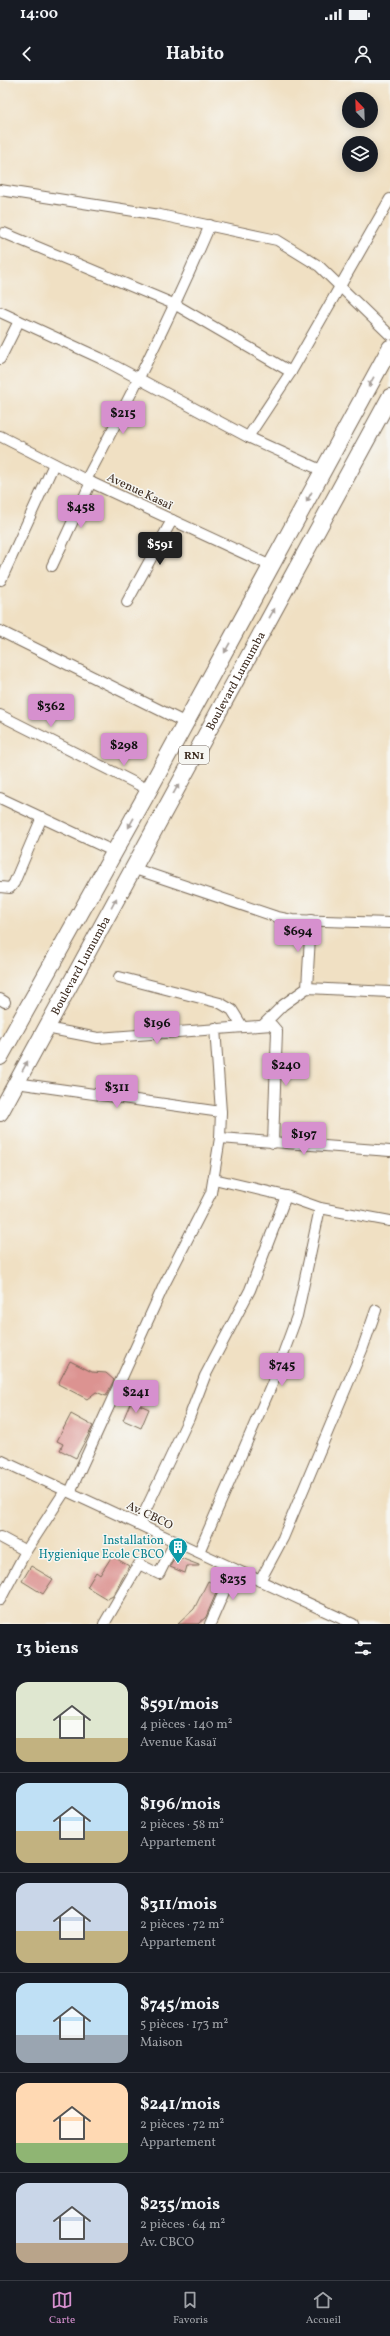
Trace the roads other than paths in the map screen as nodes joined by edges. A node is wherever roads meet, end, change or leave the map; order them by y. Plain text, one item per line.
1 (0, 190) edge
2 (390, 199) edge
3 (210, 225) junction
4 (4, 233) dead end
5 (341, 288) junction
6 (176, 305) junction
7 (0, 312) edge
8 (19, 321) junction
9 (390, 335) edge
10 (390, 348) edge
11 (0, 359) edge
12 (291, 372) junction
13 (140, 379) junction
14 (390, 397) edge
15 (0, 436) edge
16 (248, 437) junction
17 (54, 464) junction
18 (323, 471) junction
19 (88, 481) junction
20 (172, 520) junction
21 (52, 566) dead end
22 (271, 566) junction
23 (2, 580) dead end
24 (127, 602) dead end
25 (0, 631) edge
26 (0, 715) edge
27 (186, 723) junction
28 (149, 790) junction
29 (0, 798) edge
30 (42, 817) junction
31 (115, 852) junction
32 (132, 868) junction
33 (0, 887) edge
34 (311, 920) junction
35 (390, 923) edge
36 (119, 977) dead end
37 (308, 988) junction
38 (390, 992) edge
39 (264, 1024) junction
40 (242, 1026) junction
41 (46, 1028) junction
42 (215, 1028) junction
43 (0, 1057) edge
44 (16, 1084) junction
45 (221, 1112) junction
46 (0, 1113) edge
47 (220, 1138) junction
48 (273, 1143) junction
49 (390, 1151) edge
50 (214, 1179) junction
51 (286, 1196) junction
52 (320, 1208) junction
53 (390, 1221) edge
54 (376, 1310) dead end
55 (0, 1460) edge
56 (68, 1492) junction
57 (139, 1524) junction
58 (0, 1537) edge
59 (175, 1542) junction
60 (26, 1551) junction
61 (200, 1552) junction
62 (234, 1569) junction
63 (260, 1581) junction
64 (0, 1600) edge
65 (104, 1624) edge
66 (210, 1624) edge
67 (354, 1624) edge

1 - 3 street
2 - 5 street
3 - 5 street
3 - 6 street
4 - 6 street
5 - 9 street
5 - 12 street
6 - 12 street
6 - 13 street
7 - 8 street
8 - 11 street
8 - 13 street
10 -> 18 highway, Boulevard Lumumba / RN1
12 - 16 street
13 - 16 street
13 - 19 street
32 -> 14 highway, Boulevard Lumumba / RN1
15 - 17 street, Avenue Kasaï
16 - 18 street
17 - 19 street, Avenue Kasaï
17 - 23 street
18 -> 22 highway, Boulevard Lumumba / RN1
19 - 20 street, Avenue Kasaï
19 - 21 street
20 - 22 street, Avenue Kasaï
20 - 24 street
22 -> 27 highway, Boulevard Lumumba / RN1
25 - 27 street
26 - 28 street
27 - 28 highway, Boulevard Lumumba / RN1
28 -> 31 highway, Boulevard Lumumba / RN1
29 - 30 street
30 - 31 street
30 - 33 street
31 - 43 highway, Boulevard Lumumba / RN1
32 - 34 street
41 -> 32 highway, Boulevard Lumumba / RN1
34 - 35 street
34 - 37 street
36 - 40 street
37 - 38 street
37 - 39 street
39 - 40 street
39 - 48 street
40 - 42 street
41 - 42 street
44 -> 41 highway, Boulevard Lumumba / RN1
42 - 45 street
44 - 45 street
44 - 46 highway, Boulevard Lumumba / RN1
45 - 47 street
47 - 48 street
47 - 50 street
48 - 49 street
50 - 51 street
50 - 56 street
51 - 52 street
51 - 57 street
52 - 53 street
52 - 61 street
54 - 63 street
55 - 56 street, Av. CBCO
56 - 57 street, Av. CBCO
56 - 60 street
57 - 59 street, Av. CBCO
58 - 60 street
59 - 61 street, Av. CBCO
59 - 65 street
60 - 64 street
61 - 62 street, Av. CBCO
62 - 63 street, Av. CBCO
62 - 66 street
63 - 67 street, Av. CBCO

